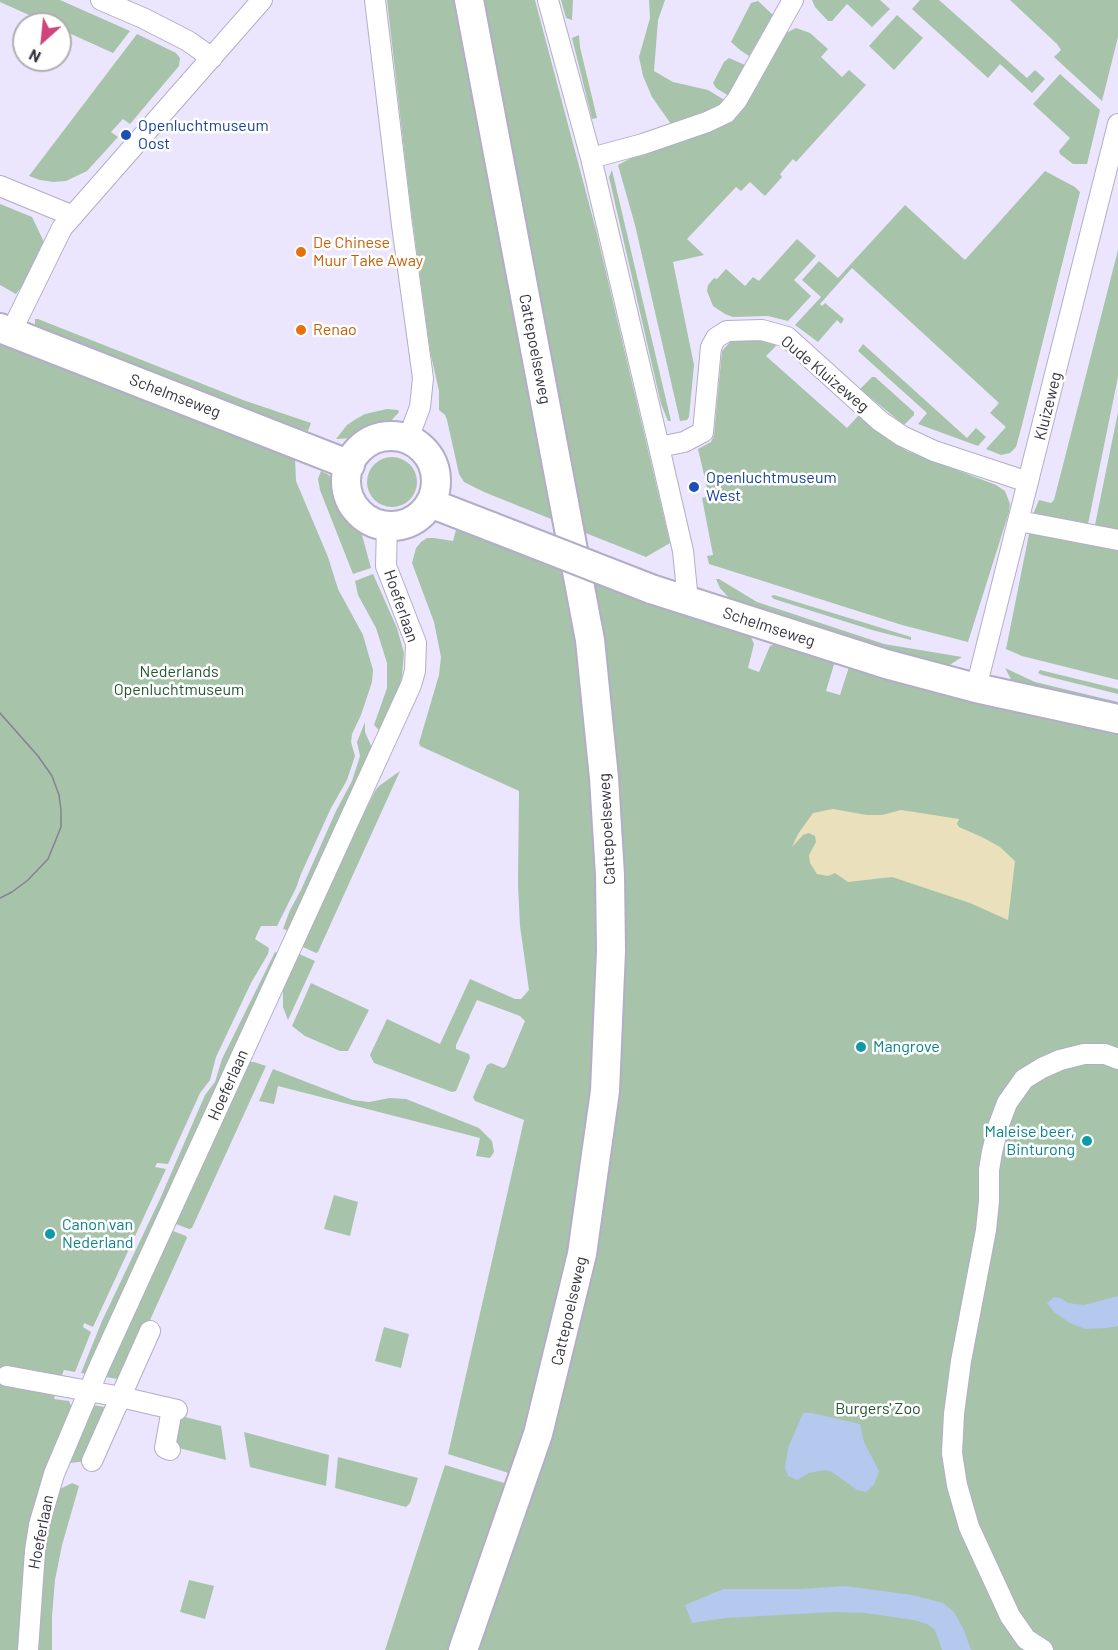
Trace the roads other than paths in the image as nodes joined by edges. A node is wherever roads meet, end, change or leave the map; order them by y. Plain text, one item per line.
1 (101, 0) edge
2 (262, 0) edge
3 (375, 0) edge
4 (469, 0) edge
5 (549, 0) edge
6 (793, 0) edge
7 (212, 58) junction
8 (1118, 124) edge
9 (591, 158) junction
10 (0, 186) edge
11 (73, 216) junction
12 (6, 330) edge
13 (408, 440) junction
14 (659, 447) junction
15 (350, 465) junction
16 (1028, 482) junction
17 (430, 503) junction
18 (1019, 521) junction
19 (387, 526) junction
20 (1118, 540) edge
21 (688, 601) junction
22 (976, 687) junction
23 (1118, 719) edge
24 (1118, 1059) edge
25 (150, 1331) dead end
26 (7, 1376) dead end
27 (90, 1391) junction
28 (121, 1396) junction
29 (170, 1450) dead end
30 (92, 1461) dead end
31 (28, 1650) edge
32 (463, 1650) edge
33 (1043, 1650) edge

1 - 7 street
2 - 7 street
3 - 13 street
4 - 32 street, Cattepoelseweg
5 - 9 street
6 - 9 street
7 - 11 street
8 - 16 street, Kluizeweg
9 - 14 street
10 - 11 street
11 - 12 street
12 - 15 street, Schelmseweg
13 - 15 street
13 - 17 street
14 - 16 street, Oude Kluizeweg
14 - 21 street
15 - 19 street
16 - 18 street, Kluizeweg
17 - 19 street
17 - 21 street, Schelmseweg, bridge
18 - 20 street
18 - 22 street, Kluizeweg
19 - 27 street, Hoeferlaan
21 - 22 street, Schelmseweg
22 - 23 street, Schelmseweg
24 - 33 street
25 - 28 street
26 - 27 street
27 - 28 street
27 - 31 street, Hoeferlaan
28 - 29 street
28 - 30 street

